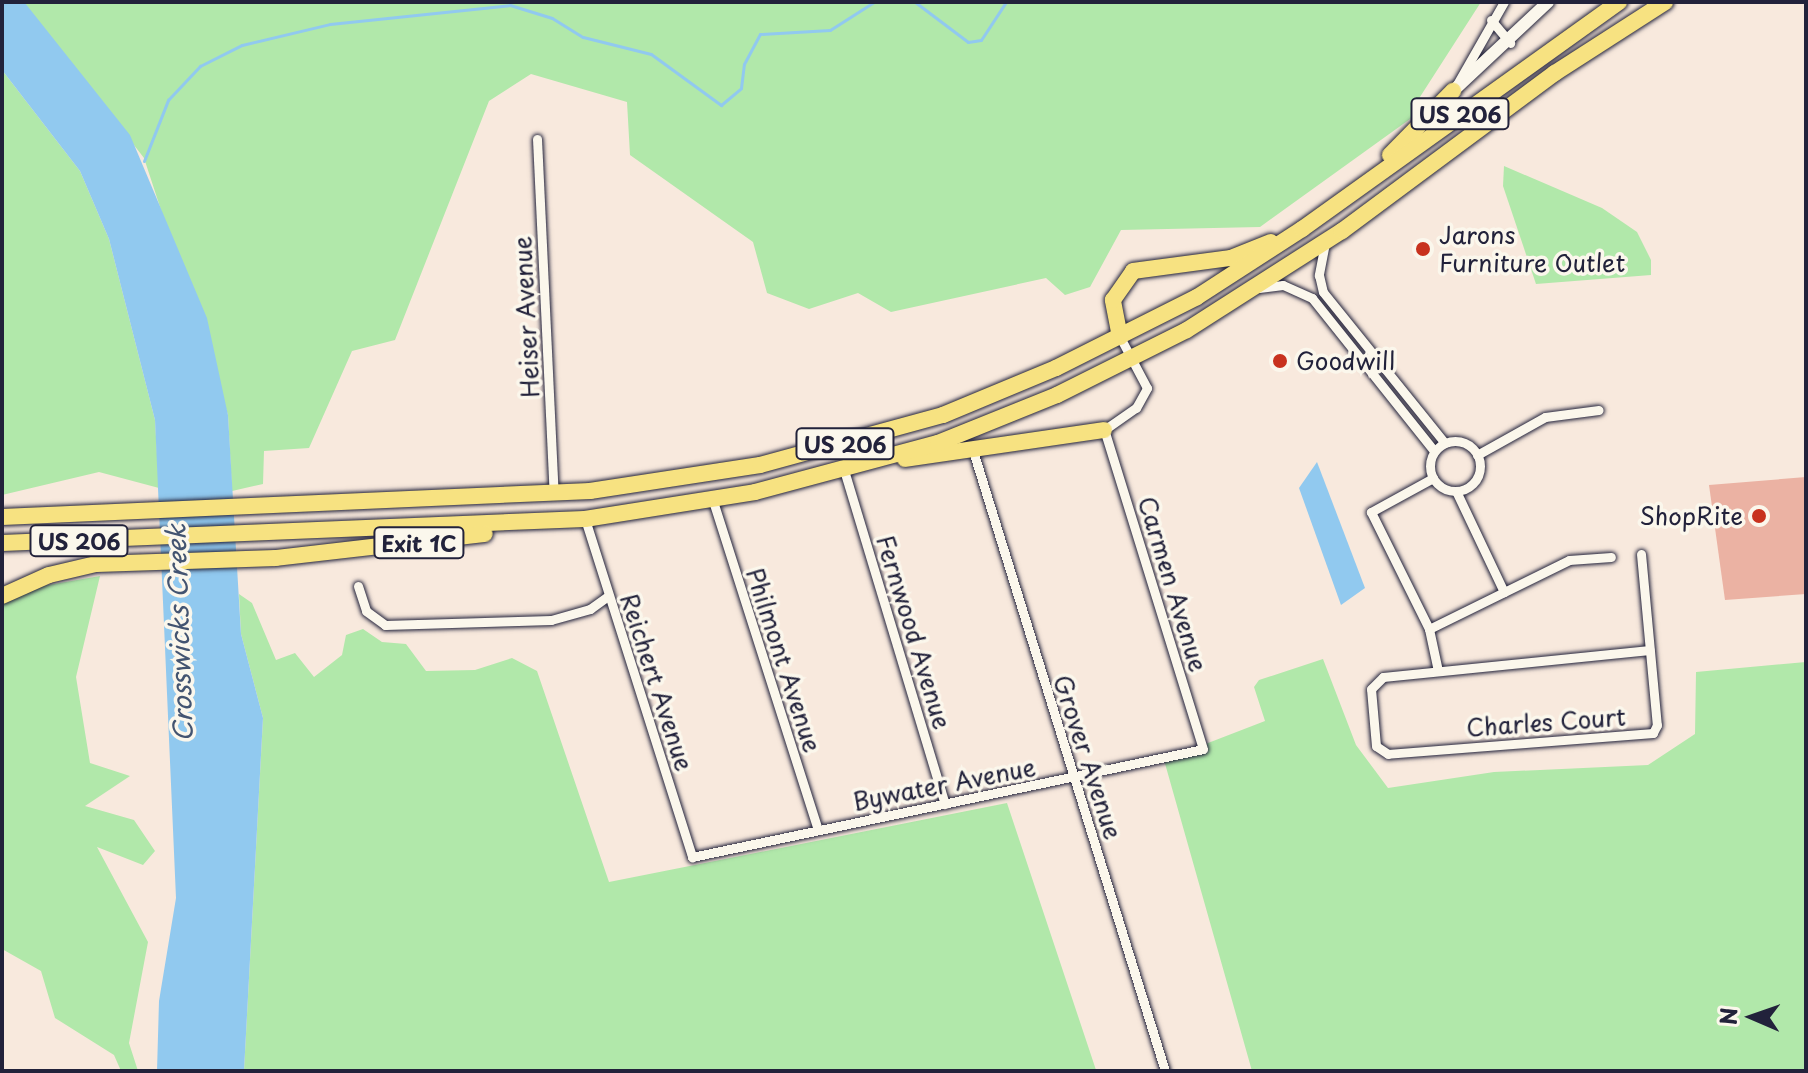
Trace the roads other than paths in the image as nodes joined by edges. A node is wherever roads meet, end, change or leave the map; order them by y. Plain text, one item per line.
1 (1504, 2) edge
2 (1548, 2) edge
3 (1619, 2) edge
4 (1665, 2) edge
5 (1491, 20) junction
6 (1510, 43) junction
7 (1453, 91) junction
8 (537, 139) dead end
9 (1354, 191) junction
10 (1302, 229) junction
11 (1325, 243) junction
12 (1256, 288) junction
13 (1120, 337) junction
14 (1135, 358) junction
15 (1599, 410) dead end
16 (1104, 430) junction
17 (1445, 443) junction
18 (1434, 451) junction
19 (974, 454) junction
20 (1477, 455) junction
21 (876, 462) junction
22 (844, 470) junction
23 (1433, 478) junction
24 (1456, 491) junction
25 (554, 494) junction
26 (713, 501) junction
27 (2, 517) edge
28 (585, 519) junction
29 (560, 521) junction
30 (2, 543) edge
31 (1641, 554) dead end
32 (1611, 557) dead end
33 (358, 586) dead end
34 (1504, 592) junction
35 (2, 596) edge
36 (608, 596) junction
37 (1429, 629) junction
38 (1650, 650) junction
39 (1438, 671) junction
40 (1203, 749) joint
41 (1073, 779) junction
42 (945, 804) junction
43 (818, 830) junction
44 (692, 857) joint
45 (1165, 1071) edge

1 - 5 street
2 - 6 street
3 - 9 highway, US 206
4 - 11 highway, US 206
5 - 6 street
5 - 7 street
6 - 7 street
7 - 9 highway
8 - 25 street, Heiser Avenue
9 - 10 highway, US 206
10 - 13 highway, US 206
10 - 13 highway
11 - 12 highway, US 206
11 - 17 street
12 - 14 highway, US 206
12 - 18 street
13 - 14 street
13 - 25 highway, US 206
14 - 16 street
14 - 21 highway, US 206
15 - 20 street
16 - 19 highway
16 - 40 street, Carmen Avenue
17 - 18 street
17 - 20 street
18 - 23 street
19 - 21 highway
19 - 41 street, Grover Avenue
20 - 24 street
21 - 22 highway, US 206
22 - 26 highway, US 206
22 - 42 street, Fernwood Avenue
23 - 24 street
23 - 37 street
24 - 34 street
25 - 27 highway, US 206
26 - 28 highway, US 206
26 - 43 street, Philmont Avenue
28 - 29 highway, US 206
28 - 36 street, Reichert Avenue
29 - 30 highway, US 206
29 - 35 highway, Exit 1C
31 - 38 street
32 - 34 street
33 - 36 street
34 - 37 street
36 - 44 street, Reichert Avenue
37 - 39 street
38 - 39 street, Charles Court
38 - 39 street, Charles Court
40 - 41 street, Bywater Avenue
41 - 42 street, Bywater Avenue
41 - 45 street, Grover Avenue
42 - 43 street, Bywater Avenue
43 - 44 street, Bywater Avenue

